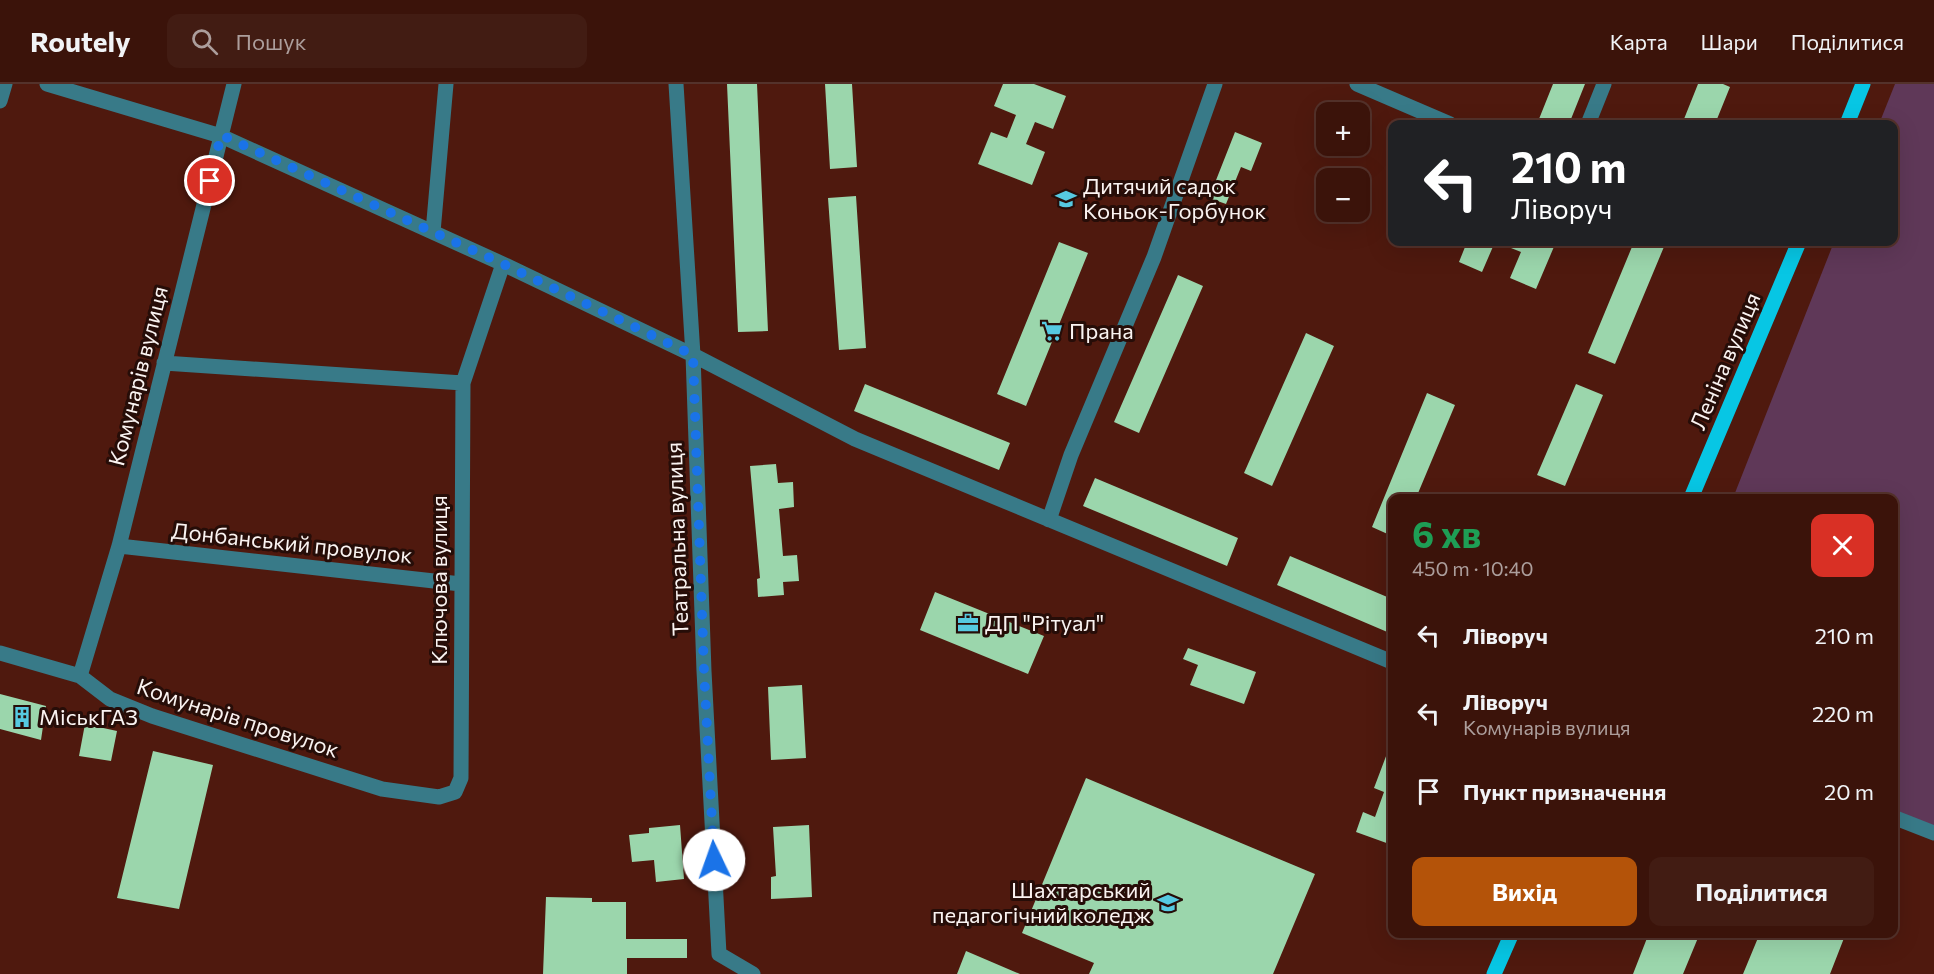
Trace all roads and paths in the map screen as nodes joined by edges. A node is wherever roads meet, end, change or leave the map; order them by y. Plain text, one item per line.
1 (5, 84) edge
2 (47, 84) edge
3 (234, 84) edge
4 (446, 84) edge
5 (676, 84) edge
6 (1215, 84) edge
7 (1358, 84) edge
8 (1604, 84) edge
9 (1863, 84) edge
10 (0, 101) edge
11 (1441, 120) edge
12 (1590, 120) edge
13 (1849, 120) edge
14 (221, 135) junction
15 (433, 232) junction
16 (1797, 246) edge
17 (503, 264) junction
18 (693, 355) junction
19 (164, 363) junction
20 (463, 383) junction
21 (1693, 494) edge
22 (1050, 520) junction
23 (119, 546) junction
24 (461, 584) junction
25 (0, 653) edge
26 (1388, 660) edge
27 (80, 676) junction
28 (461, 778) joint
29 (1898, 819) edge
30 (1934, 833) edge
31 (1510, 938) edge
32 (753, 974) edge
33 (1494, 974) edge

1 - 10 street
2 - 14 street
3 - 14 street, Комунарів вулиця
4 - 15 street
5 - 18 street, Театральна вулиця
6 - 22 street
7 - 11 street
8 - 12 street
9 - 13 main road
14 - 15 street
14 - 19 street, Комунарів вулиця
15 - 17 street
16 - 21 main road, Леніна вулиця
17 - 18 street
17 - 20 street, Ключова вулиця
18 - 22 street
18 - 32 street, Театральна вулиця
19 - 20 street
19 - 23 street, Комунарів вулиця
20 - 24 street, Ключова вулиця
22 - 26 street
23 - 24 street, Донбанський провулок
23 - 27 street, Комунарів вулиця
24 - 28 street, Ключова вулиця
25 - 27 street, Комунарів провулок
27 - 28 street, Комунарів провулок
29 - 30 street
31 - 33 main road

